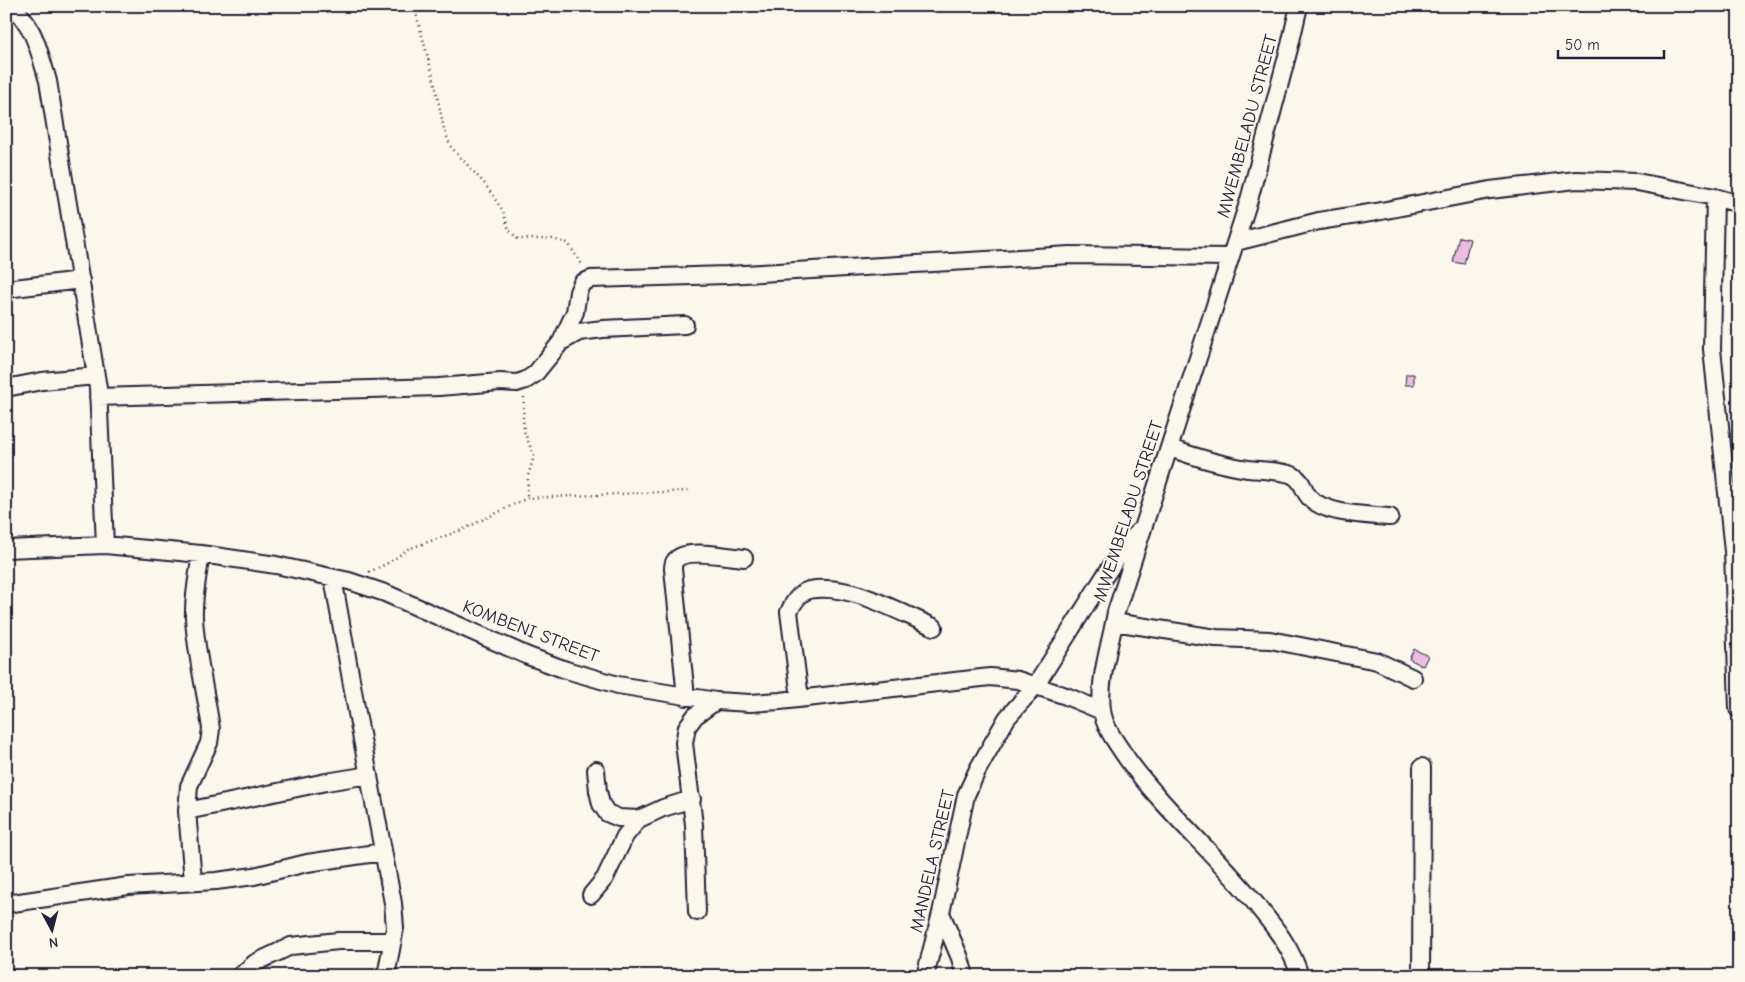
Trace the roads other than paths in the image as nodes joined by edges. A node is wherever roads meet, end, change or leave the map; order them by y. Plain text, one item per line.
1 (1299, 6) edge
2 (16, 8) edge
3 (1715, 197) junction
4 (1739, 204) edge
5 (1236, 242) junction
6 (1229, 257) junction
7 (81, 280) junction
8 (6, 289) edge
9 (685, 325) dead end
10 (561, 342) junction
11 (96, 376) junction
12 (6, 388) edge
13 (98, 398) junction
14 (1170, 448) junction
15 (1390, 517) dead end
16 (1143, 526) junction
17 (105, 545) junction
18 (6, 549) edge
19 (201, 554) junction
20 (744, 558) dead end
21 (341, 580) junction
22 (1114, 622) junction
23 (934, 627) dead end
24 (1413, 678) dead end
25 (1036, 686) junction
26 (686, 696) junction
27 (800, 698) junction
28 (716, 701) junction
29 (1738, 709) edge
30 (1102, 711) junction
31 (1422, 767) dead end
32 (596, 770) dead end
33 (369, 775) junction
34 (692, 798) junction
35 (187, 811) junction
36 (639, 818) junction
37 (383, 852) junction
38 (193, 881) junction
39 (591, 895) dead end
40 (6, 904) edge
41 (697, 912) dead end
42 (942, 913) junction
43 (393, 941) junction
44 (240, 976) edge
45 (386, 976) edge
46 (925, 976) edge
47 (965, 976) edge
48 (1300, 976) edge
49 (1421, 976) edge

1 - 5 street, MWEMBELADU STREET
2 - 7 street
3 - 4 street
3 - 5 street
3 - 29 street
5 - 6 street, MWEMBELADU STREET
6 - 10 street
6 - 14 street, MWEMBELADU STREET
7 - 8 street
7 - 11 street
9 - 10 street
10 - 13 street
11 - 12 street
11 - 13 street
13 - 17 street
14 - 15 street
14 - 16 street, MWEMBELADU STREET
16 - 22 street, MWEMBELADU STREET
16 - 25 street, MANDELA STREET
17 - 18 street, KOMBENI STREET
17 - 19 street, KOMBENI STREET
19 - 21 street, KOMBENI STREET
19 - 35 street
20 - 26 street
21 - 26 street, KOMBENI STREET
21 - 33 street
22 - 24 street
22 - 30 street, MWEMBELADU STREET
23 - 27 street
25 - 27 street, KOMBENI STREET
25 - 30 street, KOMBENI STREET
25 - 42 street, MANDELA STREET
26 - 28 street, KOMBENI STREET
27 - 28 street, KOMBENI STREET
28 - 34 street
30 - 48 street, MWEMBELADU STREET
31 - 49 street
32 - 36 street
33 - 35 street
33 - 37 street
34 - 36 street
34 - 41 street
35 - 38 street
36 - 39 street
37 - 38 street
37 - 43 street
38 - 40 street
42 - 46 street, MANDELA STREET
42 - 47 street
43 - 44 street
43 - 45 street

